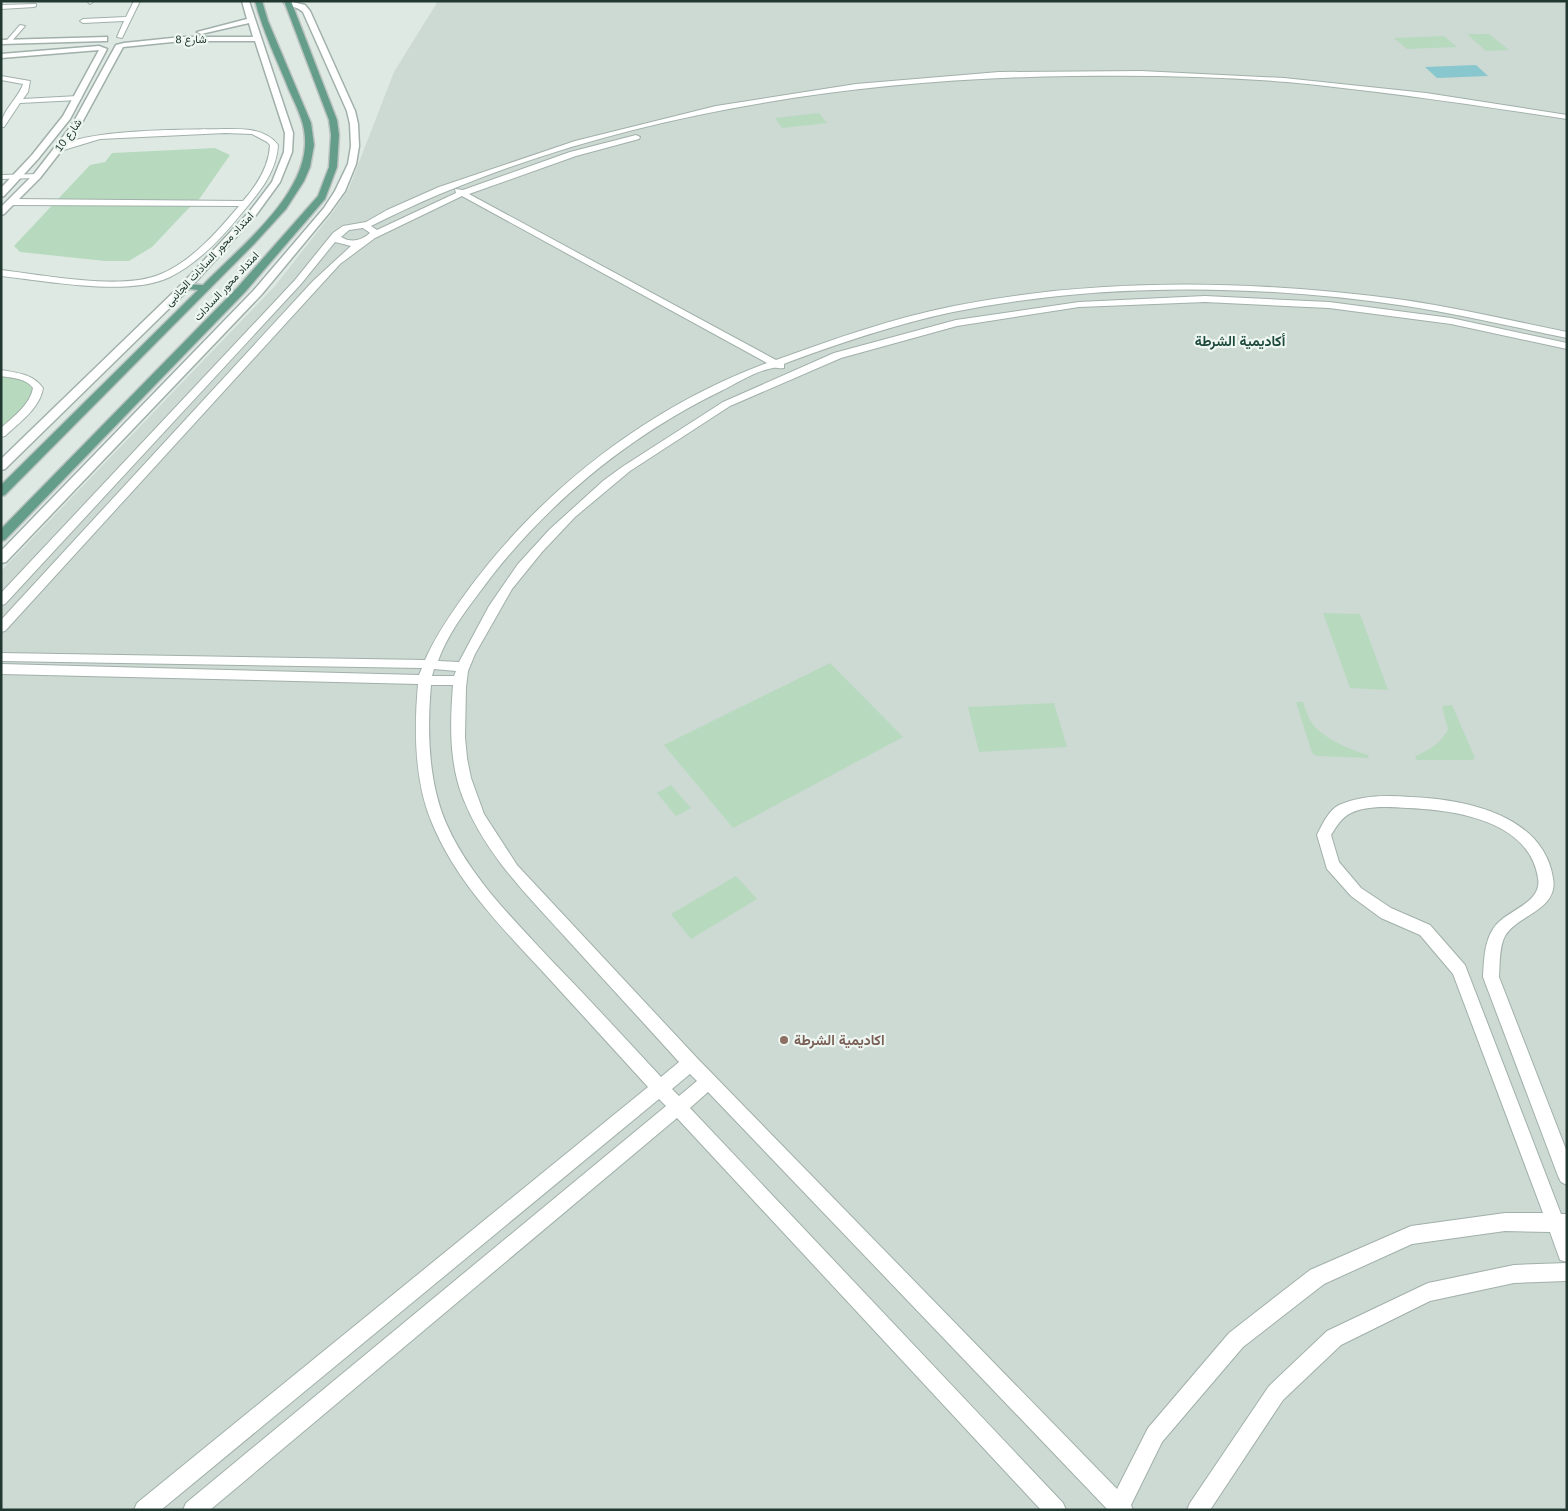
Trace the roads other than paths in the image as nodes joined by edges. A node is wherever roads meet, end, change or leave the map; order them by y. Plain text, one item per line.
1 (138, 1) edge
2 (258, 2) edge
3 (288, 2) edge
4 (34, 5) dead end
5 (1, 7) edge
6 (242, 8) edge
7 (128, 19) junction
8 (250, 20) junction
9 (83, 21) dead end
10 (22, 26) dead end
11 (217, 27) junction
12 (104, 38) junction
13 (124, 41) junction
14 (220, 41) junction
15 (5, 42) edge
16 (259, 43) junction
17 (101, 48) junction
18 (1, 56) edge
19 (1, 78) edge
20 (889, 83) junction
21 (895, 90) junction
22 (801, 94) junction
23 (1409, 95) junction
24 (78, 98) junction
25 (18, 101) junction
26 (809, 101) junction
27 (1567, 117) edge
28 (1567, 124) edge
29 (1, 125) edge
30 (57, 150) junction
31 (1, 177) edge
32 (15, 179) junction
33 (34, 179) junction
34 (1, 182) edge
35 (445, 188) junction
36 (1, 194) edge
37 (459, 194) junction
38 (12, 202) junction
39 (245, 204) junction
40 (1, 212) edge
41 (365, 226) junction
42 (336, 235) junction
43 (368, 238) junction
44 (1, 273) edge
45 (186, 286) junction
46 (206, 288) junction
47 (959, 308) junction
48 (971, 320) junction
49 (1567, 336) edge
50 (1567, 346) edge
51 (779, 370) junction
52 (1, 373) edge
53 (1, 434) edge
54 (1, 466) edge
55 (1, 492) edge
56 (1, 537) edge
57 (1, 559) edge
58 (1, 601) edge
59 (1, 628) edge
60 (1, 657) edge
61 (429, 665) junction
62 (1, 669) edge
63 (461, 674) junction
64 (424, 679) junction
65 (691, 1063) junction
66 (709, 1082) junction
67 (660, 1088) junction
68 (677, 1107) junction
69 (1567, 1176) edge
70 (1561, 1223) edge
71 (1567, 1253) edge
72 (1567, 1272) edge
73 (1120, 1508) edge
74 (144, 1510) edge
75 (193, 1510) edge
76 (1056, 1510) edge
77 (1197, 1510) edge

1 - 7 street
2 - 6 main road
2 - 46 main road, امتداد محور السادات
3 - 56 main road, امتداد محور السادات
3 - 57 street
4 - 5 street
6 - 8 street, امتداد محور السادات الجانبى
6 - 11 street
7 - 9 street
7 - 13 street
8 - 11 street, شارع 8
8 - 16 street, امتداد محور السادات الجانبى
10 - 15 street
11 - 13 street, شارع 8
11 - 14 street
12 - 13 street
12 - 15 street
12 - 17 street, شارع 10
13 - 14 street
13 - 17 street
13 - 30 street, شارع 10
14 - 16 street
16 - 45 street, امتداد محور السادات الجانبى
17 - 18 street
17 - 24 street, شارع 10
19 - 25 street
20 - 21 street
20 - 22 street
20 - 23 street
21 - 23 street
21 - 26 street
22 - 26 street
22 - 35 street
23 - 27 street
23 - 28 street
24 - 25 street
24 - 32 street, شارع 10
25 - 29 street
26 - 37 street
30 - 33 street, شارع 10
30 - 39 street
31 - 32 street
32 - 33 street
32 - 34 street
32 - 36 street, شارع 10
33 - 38 street, شارع 10
35 - 37 street
35 - 41 street
37 - 43 street
37 - 51 street
38 - 39 street
38 - 40 street, شارع 10
39 - 44 street
41 - 42 street
41 - 43 street
42 - 43 street
42 - 58 street
43 - 59 street
45 - 46 main road
45 - 54 street, امتداد محور السادات الجانبى
46 - 55 main road, امتداد محور السادات
47 - 48 street
47 - 49 street
47 - 51 street
48 - 50 street
48 - 51 street
51 - 61 street
51 - 63 street
52 - 53 street
60 - 61 street
61 - 63 street
61 - 64 street
62 - 64 street
63 - 64 street
63 - 65 street
64 - 67 street
65 - 66 street
65 - 67 street
66 - 68 street
66 - 73 street
67 - 68 street
67 - 74 street
68 - 75 street
68 - 76 street
69 - 70 street
70 - 71 street
70 - 73 street
72 - 77 street

